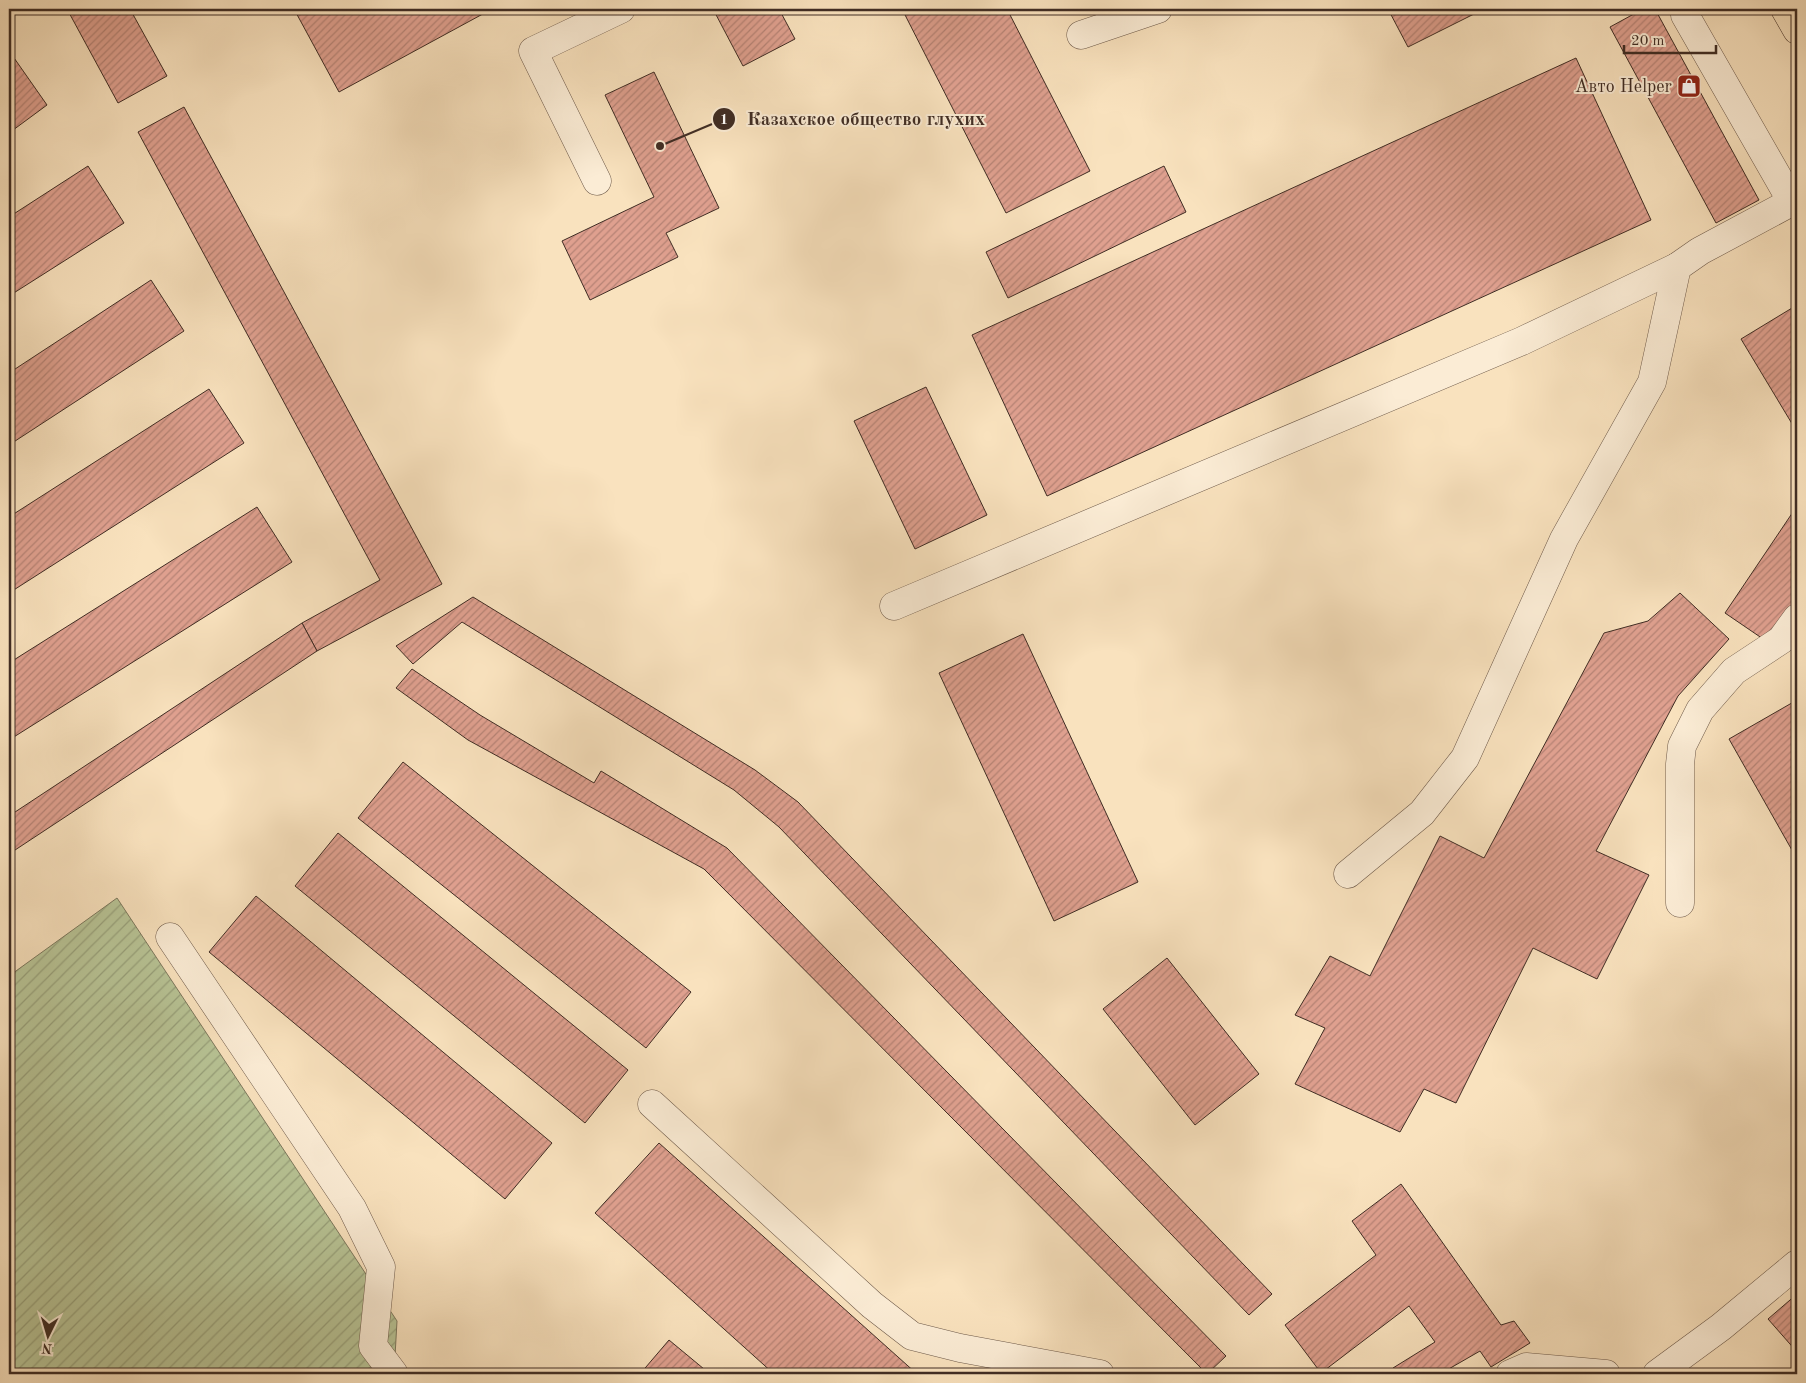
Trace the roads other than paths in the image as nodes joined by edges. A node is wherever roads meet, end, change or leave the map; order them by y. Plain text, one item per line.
1 (621, 9) edge
2 (1158, 9) edge
3 (1785, 9) edge
4 (1685, 15) dead end
5 (1797, 30) edge
6 (1081, 36) dead end
7 (597, 181) dead end
8 (1795, 201) edge
9 (1677, 267) junction
10 (894, 606) dead end
11 (1797, 618) edge
12 (1348, 874) dead end
13 (1680, 903) dead end
14 (170, 937) dead end
15 (652, 1104) dead end
16 (1797, 1264) edge
17 (394, 1374) edge
18 (1100, 1374) edge
19 (1510, 1374) edge
20 (1606, 1374) edge
21 (1657, 1374) edge

1 - 7 lane
2 - 6 lane
3 - 5 highway
4 - 8 lane
8 - 9 lane
9 - 10 lane
9 - 12 lane
11 - 13 lane
14 - 17 lane
15 - 18 lane
16 - 21 lane
19 - 20 lane

